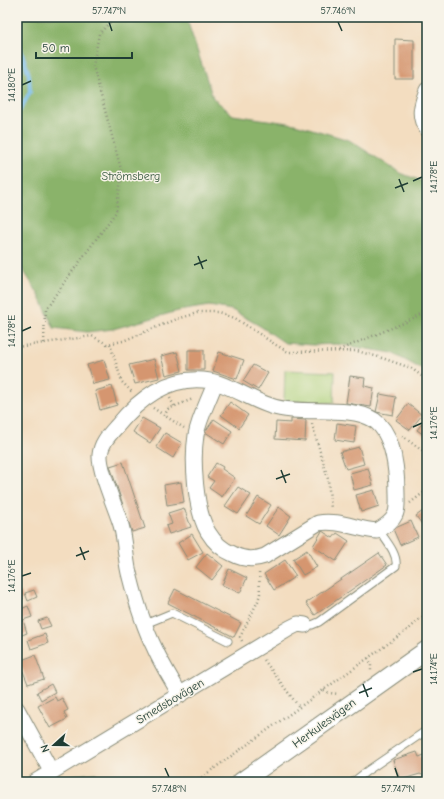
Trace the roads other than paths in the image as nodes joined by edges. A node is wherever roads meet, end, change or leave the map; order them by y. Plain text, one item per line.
1 (427, 90) edge
2 (427, 129) edge
3 (213, 387) junction
4 (379, 530) junction
5 (145, 624) junction
6 (306, 625) joint
7 (228, 641) dead end
8 (427, 650) edge
9 (180, 695) junction
10 (17, 709) edge
11 (427, 730) edge
12 (51, 772) junction
13 (34, 782) edge
14 (241, 782) edge
15 (353, 782) edge

1 - 2 street
3 - 4 street
3 - 4 street
3 - 5 street
4 - 6 lane
5 - 7 lane
5 - 9 street
6 - 9 street, Smedsbovägen
8 - 14 street, Herkulesvägen
9 - 12 street, Smedsbovägen
10 - 12 street
11 - 15 lane
12 - 13 street, Smedsbovägen

